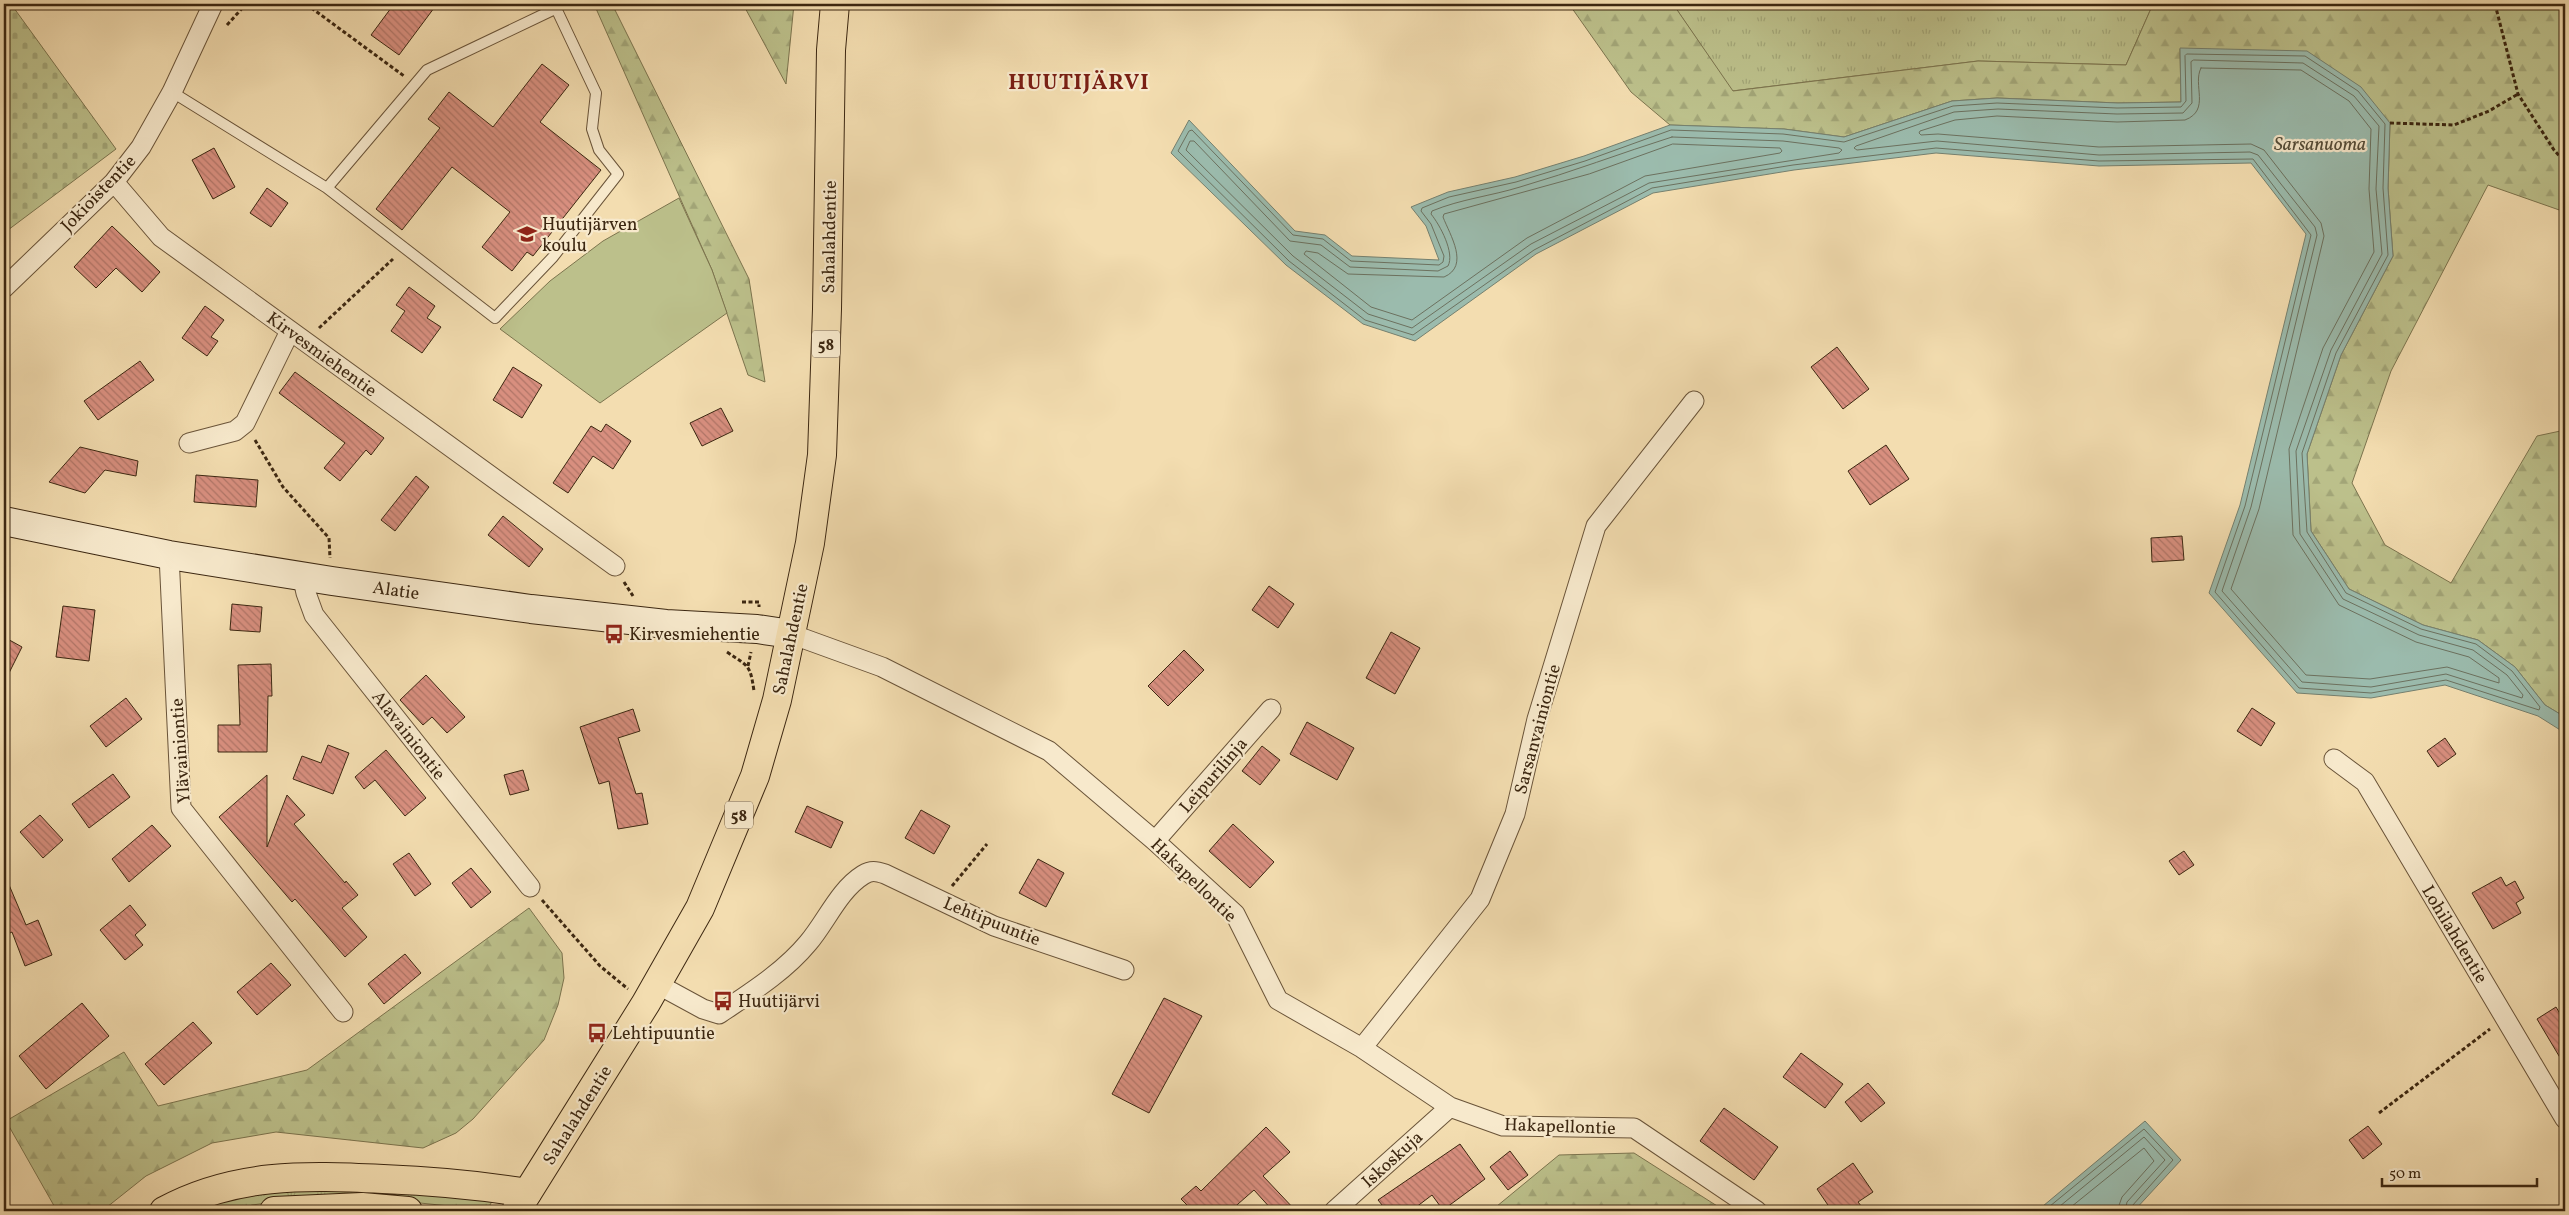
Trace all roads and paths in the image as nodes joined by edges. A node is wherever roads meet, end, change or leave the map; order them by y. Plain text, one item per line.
1 (213, 4) edge
2 (306, 4) edge
3 (835, 4) edge
4 (2495, 4) edge
5 (556, 6) edge
6 (414, 84) junction
7 (172, 92) junction
8 (2518, 94) junction
9 (2390, 123) dead end
10 (2565, 162) edge
11 (114, 182) junction
12 (326, 188) junction
13 (405, 248) junction
14 (4, 288) edge
15 (297, 336) junction
16 (1694, 401) dead end
17 (245, 423) junction
18 (189, 443) dead end
19 (4, 521) edge
20 (169, 555) junction
21 (615, 566) dead end
22 (302, 575) junction
23 (332, 581) junction
24 (791, 634) junction
25 (1271, 709) dead end
26 (2334, 759) dead end
27 (1155, 841) junction
28 (987, 844) dead end
29 (530, 887) joint
30 (940, 900) junction
31 (1124, 970) dead end
32 (652, 994) junction
33 (343, 1012) dead end
34 (2504, 1018) junction
35 (1362, 1048) junction
36 (1450, 1107) junction
37 (2379, 1113) dead end
38 (2565, 1120) edge
39 (522, 1202) edge
40 (164, 1211) edge
41 (274, 1211) edge
42 (408, 1211) edge
43 (1334, 1211) edge
44 (1757, 1211) edge

1 - 7 street, Jokioistentie
2 - 6 path
3 - 24 main road, Sahalahdentie / 58
4 - 8 path
5 - 6 lane
5 - 13 lane
6 - 12 lane
7 - 11 street, Jokioistentie
7 - 12 lane
8 - 9 path
8 - 10 path
11 - 14 street, Jokioistentie
11 - 15 street, Kirvesmiehentie
12 - 13 lane
13 - 15 path
15 - 17 street
15 - 21 street, Kirvesmiehentie
16 - 35 street, Sarsanvainiontie
17 - 18 street
17 - 23 path
19 - 20 street, Alatie
20 - 22 street, Alatie
20 - 33 street, Ylävainiontie
22 - 23 street, Alatie
22 - 29 street, Alavainiontie
23 - 24 street, Alatie
24 - 27 street, Hakapellontie
24 - 32 main road, Sahalahdentie / 58
25 - 27 street, Leipurilinja
26 - 34 street, Lohilahdentie
27 - 35 street, Hakapellontie
28 - 30 path
29 - 32 path
30 - 31 street, Lehtipuuntie
30 - 32 street, Lehtipuuntie
32 - 39 main road, Sahalahdentie / 58
34 - 37 path
34 - 38 street, Lohilahdentie
35 - 36 street, Hakapellontie
36 - 43 street, Iskoskuja
36 - 44 street, Hakapellontie
39 - 40 main road
41 - 42 main road

